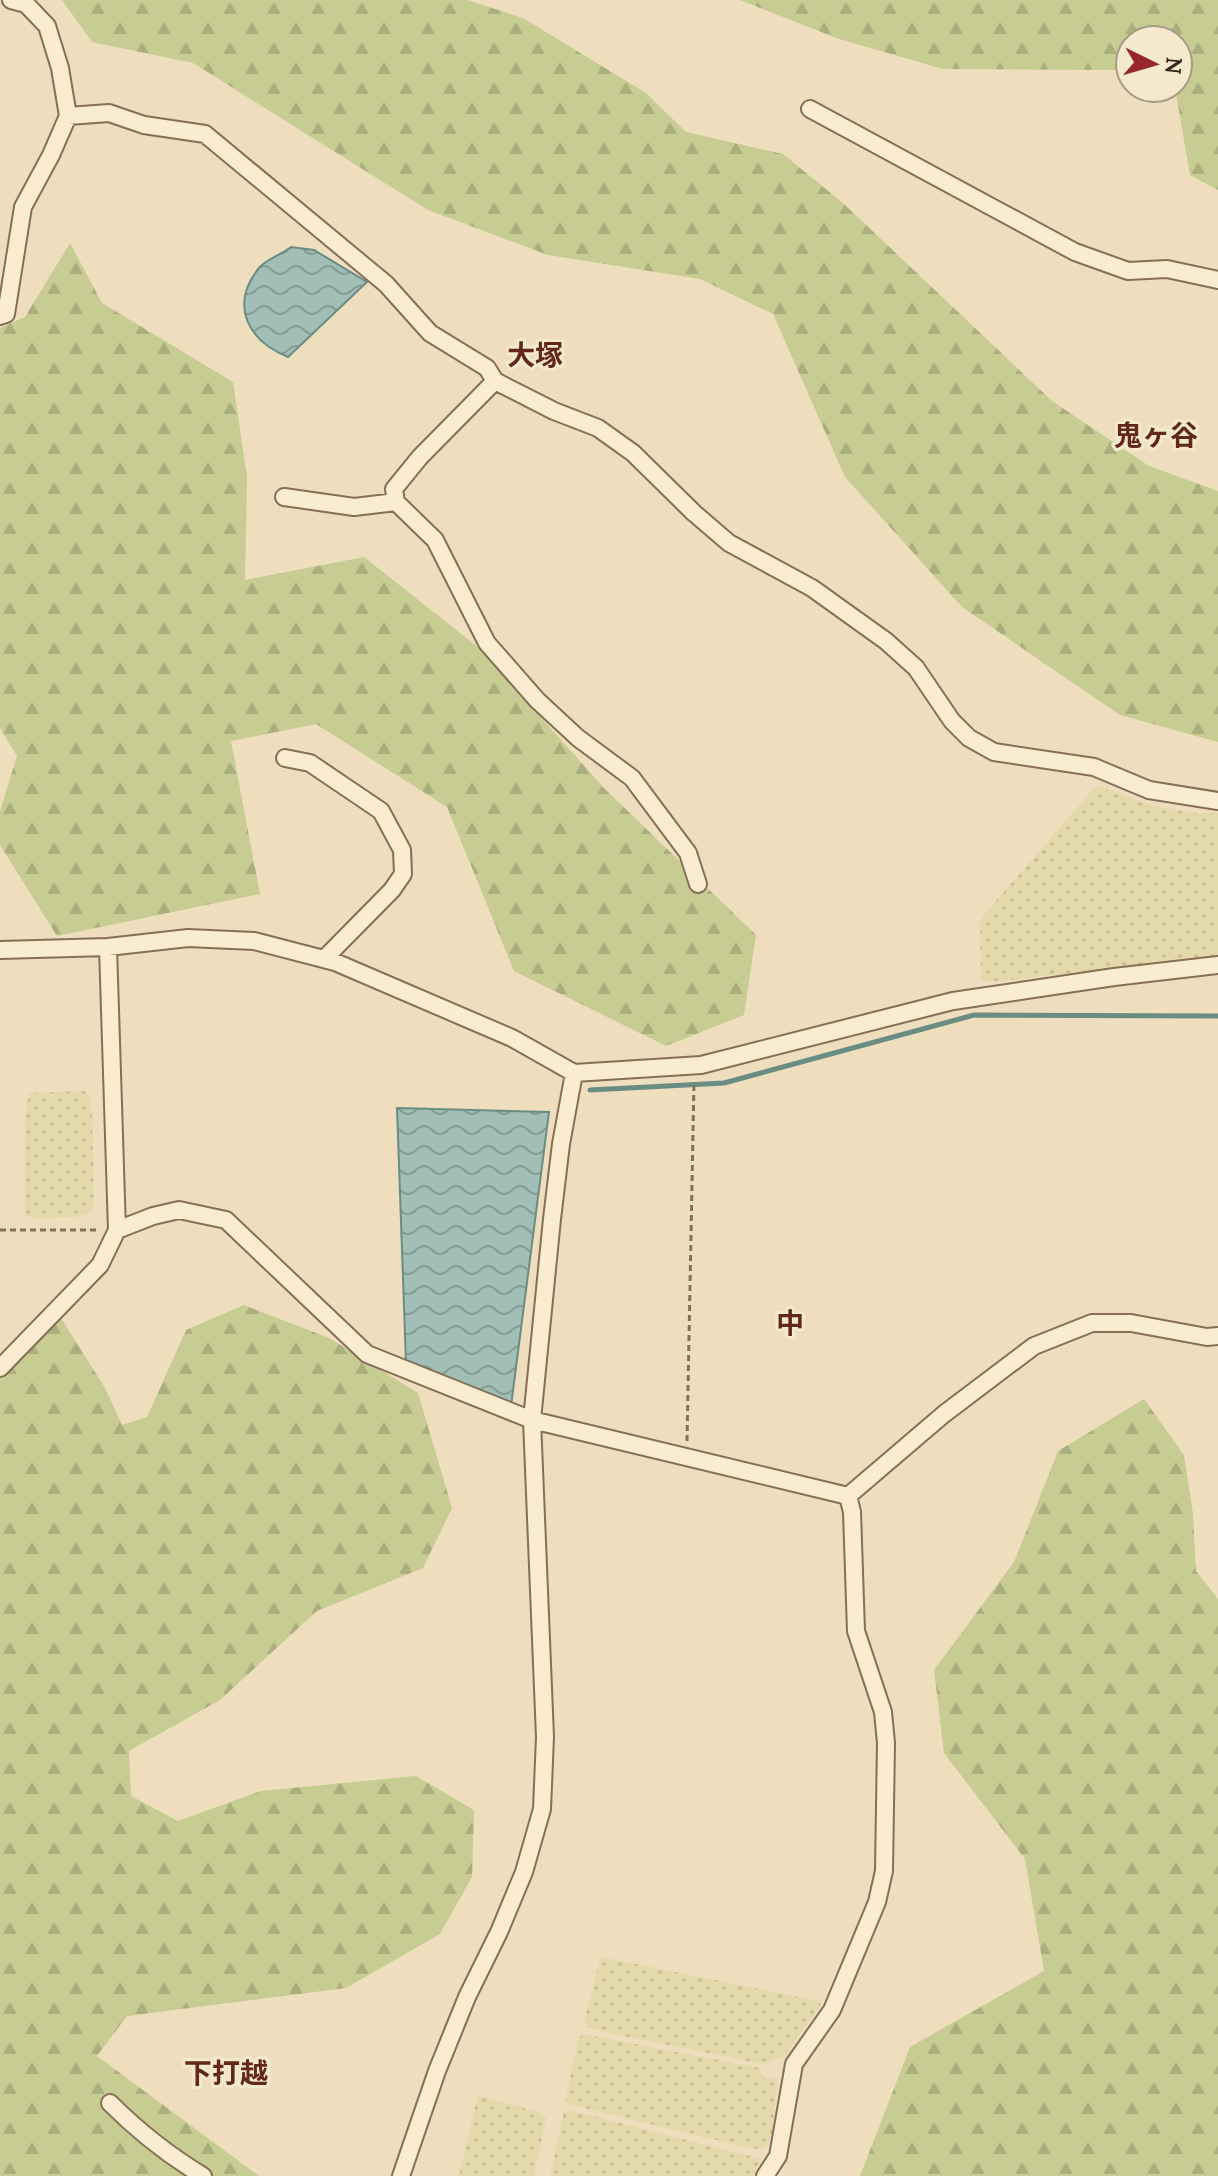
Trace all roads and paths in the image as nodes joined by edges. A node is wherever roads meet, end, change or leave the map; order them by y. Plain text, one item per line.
1 (11, 0) edge
2 (0, 5) edge
3 (810, 109) dead end
4 (68, 116) junction
5 (1218, 280) edge
6 (0, 316) edge
7 (495, 381) junction
8 (284, 497) dead end
9 (396, 502) junction
10 (285, 758) dead end
11 (1218, 801) edge
12 (698, 884) dead end
13 (108, 947) junction
14 (0, 950) edge
15 (324, 959) junction
16 (1218, 965) edge
17 (574, 1073) junction
18 (694, 1077) dead end
19 (0, 1230) edge
20 (117, 1230) junction
21 (1218, 1336) edge
22 (0, 1368) edge
23 (532, 1420) junction
24 (687, 1458) junction
25 (848, 1496) junction
26 (110, 2103) dead end
27 (203, 2176) edge
28 (401, 2176) edge
29 (765, 2176) edge

1 - 2 street
1 - 4 street
3 - 5 street
4 - 6 street
4 - 7 street
7 - 9 street
7 - 11 street
8 - 9 street
9 - 12 street
10 - 15 street
13 - 14 street
13 - 15 street
13 - 20 street
15 - 17 street
16 - 17 street
17 - 23 street
18 - 24 path
19 - 20 path
20 - 22 street
20 - 23 street
21 - 25 street
23 - 24 street
23 - 28 street
24 - 25 street
25 - 29 street
26 - 27 street

